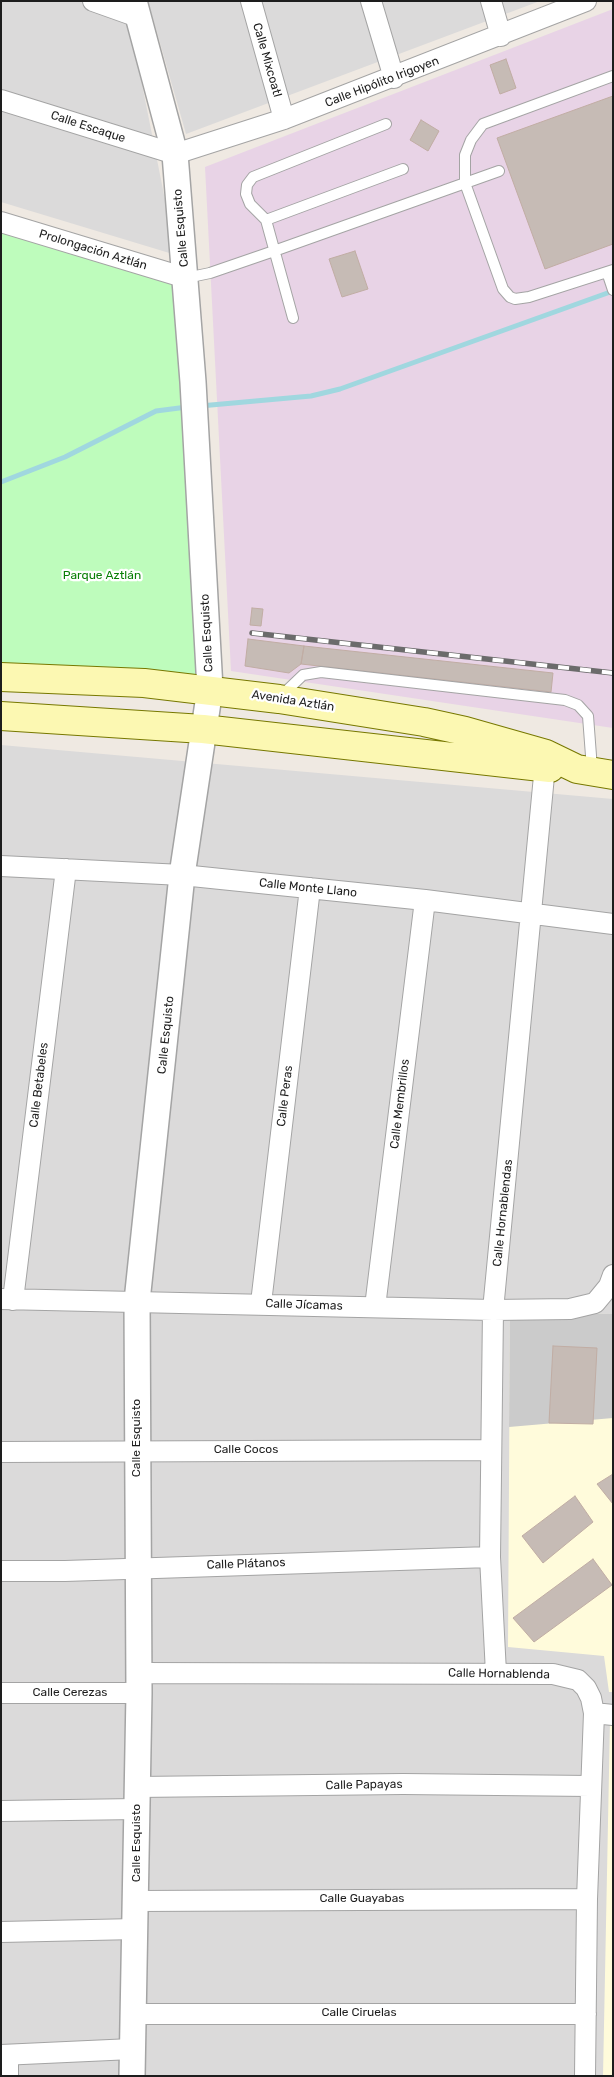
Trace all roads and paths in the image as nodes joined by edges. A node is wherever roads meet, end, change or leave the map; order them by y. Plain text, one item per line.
1 (93, 1) edge
2 (251, 1) edge
3 (371, 1) edge
4 (491, 1) edge
5 (586, 1) edge
6 (136, 9) edge
7 (500, 36) junction
8 (613, 76) edge
9 (394, 78) junction
10 (1, 100) edge
11 (284, 119) junction
12 (386, 124) dead end
13 (175, 154) junction
14 (403, 169) dead end
15 (499, 171) dead end
16 (465, 183) junction
17 (266, 220) junction
18 (1, 222) edge
19 (274, 251) junction
20 (610, 271) edge
21 (186, 278) junction
22 (612, 286) edge
23 (293, 318) dead end
24 (1, 677) edge
25 (279, 699) junction
26 (207, 710) junction
27 (1, 716) edge
28 (424, 722) junction
29 (545, 761) junction
30 (594, 772) edge
31 (1, 866) edge
32 (66, 869) junction
33 (182, 875) junction
34 (310, 888) junction
35 (425, 900) junction
36 (532, 913) junction
37 (613, 924) edge
38 (613, 1275) edge
39 (7, 1300) edge
40 (137, 1301) junction
41 (261, 1303) junction
42 (375, 1307) junction
43 (493, 1310) junction
44 (137, 1450) junction
45 (491, 1450) junction
46 (1, 1452) edge
47 (490, 1557) junction
48 (139, 1568) junction
49 (1, 1571) edge
50 (496, 1673) junction
51 (139, 1683) junction
52 (1, 1694) edge
53 (603, 1714) edge
54 (590, 1786) junction
55 (137, 1798) junction
56 (1, 1811) edge
57 (587, 1899) junction
58 (136, 1901) junction
59 (136, 1929) junction
60 (1, 1932) edge
61 (132, 2014) junction
62 (586, 2014) junction
63 (132, 2049) junction
64 (4, 2055) edge
65 (8, 2076) edge
66 (132, 2076) edge
67 (585, 2076) edge

1 - 6 street
2 - 11 street, Calle Mixcoatl
3 - 9 street
4 - 7 street
5 - 7 street, Calle Hipólito Irigoyen
6 - 13 street, Calle Esquisto
7 - 9 street, Calle Hipólito Irigoyen
8 - 16 lane
9 - 11 street, Calle Hipólito Irigoyen
10 - 13 street, Calle Escaque
11 - 13 street, Calle Hipólito Irigoyen
12 - 17 lane
13 - 21 street, Calle Esquisto
14 - 17 lane
15 - 16 lane
16 - 19 lane
16 - 20 lane
17 - 19 lane
18 - 21 street, Prolongación Aztlán
19 - 21 lane
19 - 23 lane
20 - 22 lane
21 - 26 street, Calle Esquisto
24 - 26 main road, Avenida Aztlán
25 - 26 main road, Avenida Aztlán
25 - 28 main road, Avenida Aztlán
25 - 30 lane
26 - 27 main road, Avenida Aztlán
26 - 28 main road
26 - 29 main road, Avenida Aztlán
26 - 33 street, Calle Esquisto
28 - 29 main road, Avenida Aztlán
29 - 30 main road, Avenida Aztlán
29 - 36 street, Calle Hornablendas
31 - 32 street, Calle Monte Llano
32 - 33 street, Calle Monte Llano
32 - 39 street, Calle Betabeles
33 - 34 street, Calle Monte Llano
33 - 40 street, Calle Esquisto
34 - 35 street, Calle Monte Llano
34 - 41 street, Calle Peras
35 - 36 street, Calle Monte Llano
35 - 42 street, Calle Membrillos
36 - 37 street, Calle Monte Llano
36 - 43 street, Calle Hornablendas
38 - 43 street, Calle Jícamas
39 - 40 street, Calle Jícamas
40 - 41 street, Calle Jícamas
40 - 44 street, Calle Esquisto
41 - 42 street, Calle Jícamas
42 - 43 street, Calle Jícamas
43 - 45 street, Calle Hornablendas
44 - 45 street, Calle Cocos
44 - 46 street, Calle Cocos
44 - 48 street, Calle Esquisto
45 - 47 street, Calle Hornablendas
47 - 48 street, Calle Plátanos
47 - 50 street, Calle Hornablendas
48 - 49 street, Calle Plátanos
48 - 51 street, Calle Esquisto
50 - 51 street, Calle Hornablenda
50 - 53 street, Calle Hornablenda
51 - 52 street, Calle Cerezas
51 - 55 street, Calle Esquisto
53 - 54 street, Calle Hornablenda
54 - 55 street, Calle Papayas
54 - 57 street, Calle Hornablenda
55 - 56 street, Calle Papayas
55 - 58 street, Calle Esquisto
57 - 58 street, Calle Guayabas
57 - 62 street, Calle Hornablenda
58 - 59 street, Calle Esquisto
59 - 60 street
59 - 61 street, Calle Esquisto
61 - 62 street, Calle Ciruelas
61 - 63 street, Calle Esquisto
62 - 67 street, Calle Hornablenda
63 - 64 street
63 - 66 street, Calle Esquisto
64 - 65 street

